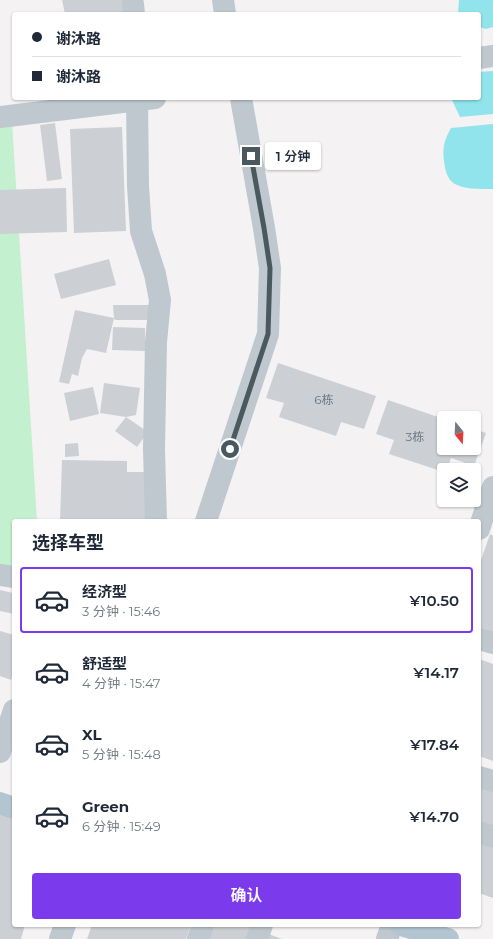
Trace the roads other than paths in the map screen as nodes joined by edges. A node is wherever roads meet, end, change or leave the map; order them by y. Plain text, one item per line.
1 (223, 0) edge
2 (225, 12) edge
3 (493, 56) edge
4 (481, 58) edge
5 (135, 100) edge
6 (143, 100) edge
7 (241, 100) edge
8 (0, 117) edge
9 (493, 487) edge
10 (486, 518) edge
11 (156, 519) edge
12 (207, 519) edge
13 (0, 575) edge
14 (12, 577) edge
15 (481, 640) edge
16 (493, 643) edge
17 (12, 716) edge
18 (0, 752) edge
19 (481, 778) edge
20 (493, 781) edge
21 (0, 803) edge
22 (12, 807) edge
23 (481, 833) edge
24 (493, 837) edge
25 (64, 927) edge
26 (202, 927) edge
27 (261, 927) edge
28 (391, 927) edge
29 (408, 927) edge
30 (60, 939) edge
31 (198, 939) edge
32 (257, 939) edge
33 (388, 939) edge
34 (448, 939) edge

1 - 2 street
3 - 4 street
5 - 8 street
6 - 11 street
7 - 12 street
9 - 10 street
13 - 14 street
15 - 16 street
17 - 18 street
19 - 20 street
21 - 22 main road
23 - 24 street
25 - 30 street
26 - 31 street
27 - 32 street
28 - 33 street
29 - 34 main road

